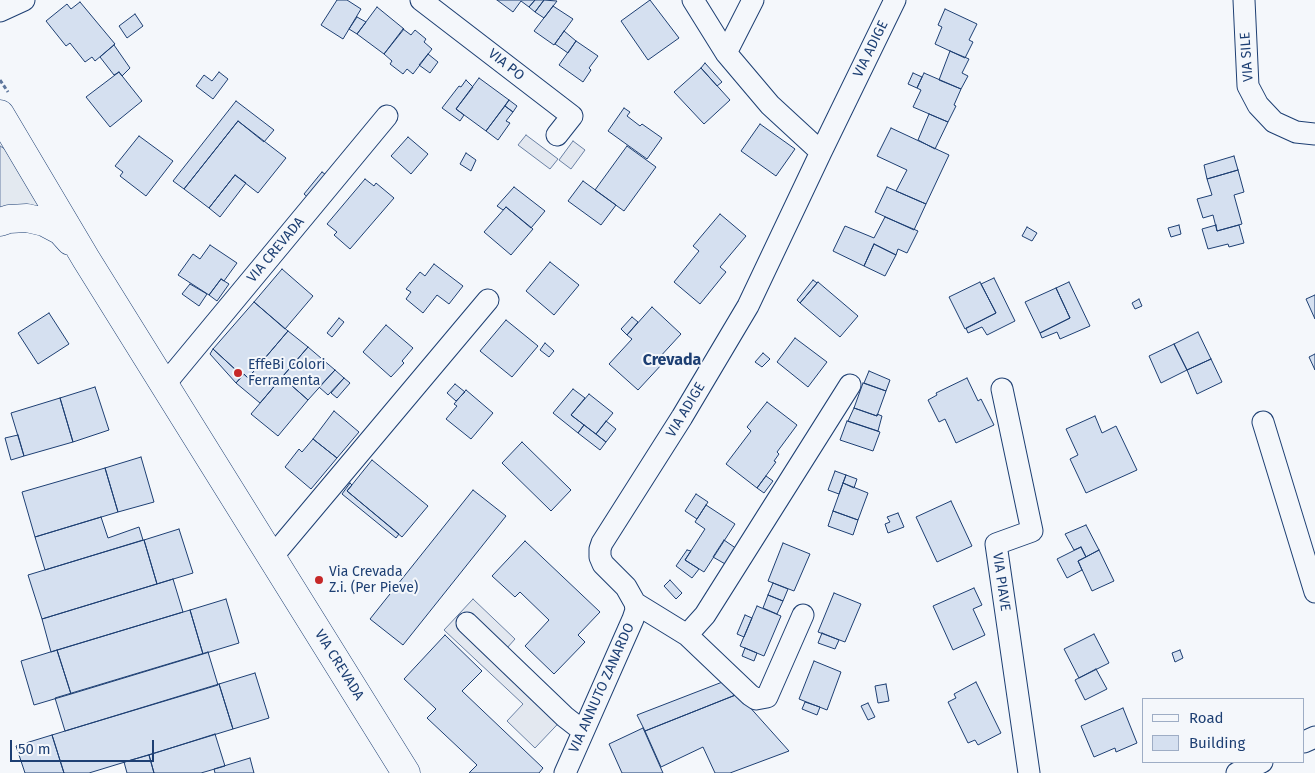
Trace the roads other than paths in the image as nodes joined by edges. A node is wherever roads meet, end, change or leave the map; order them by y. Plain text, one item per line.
1 (24, 0) edge
2 (421, 0) edge
3 (692, 0) edge
4 (752, 0) edge
5 (895, 0) edge
6 (1244, 0) edge
7 (0, 12) edge
8 (726, 53) junction
9 (387, 116) dead end
10 (4, 125) edge
11 (1315, 134) edge
12 (557, 135) dead end
13 (820, 152) junction
14 (0, 222) edge
15 (86, 259) junction
16 (488, 300) dead end
17 (165, 384) junction
18 (850, 385) dead end
19 (1002, 389) dead end
20 (1263, 422) dead end
21 (272, 557) junction
22 (1315, 592) edge
23 (636, 603) junction
24 (803, 615) dead end
25 (467, 623) dead end
26 (687, 635) junction
27 (583, 731) junction
28 (1260, 763) edge
29 (406, 773) edge
30 (565, 773) edge
31 (1029, 773) edge
32 (1238, 773) edge

1 - 7 street
2 - 12 street, VIA PO
3 - 8 street
4 - 8 street
5 - 13 street, VIA ADIGE
6 - 11 street, VIA SILE
8 - 13 street
9 - 17 street, VIA CREVADA
10 - 15 main road, VIA CREVADA
13 - 23 street, VIA ADIGE
14 - 15 main road
15 - 17 main road, VIA CREVADA
16 - 21 street
17 - 21 main road, VIA CREVADA
18 - 26 street
19 - 31 street, VIA PIAVE
20 - 22 street
21 - 29 main road, VIA CREVADA
23 - 26 street, VIA ADIGE
23 - 27 street, VIA ANNUTO ZANARDO
24 - 26 street, VIA ADIGE
25 - 27 street
27 - 30 street, VIA ANNUTO ZANARDO
28 - 32 street

